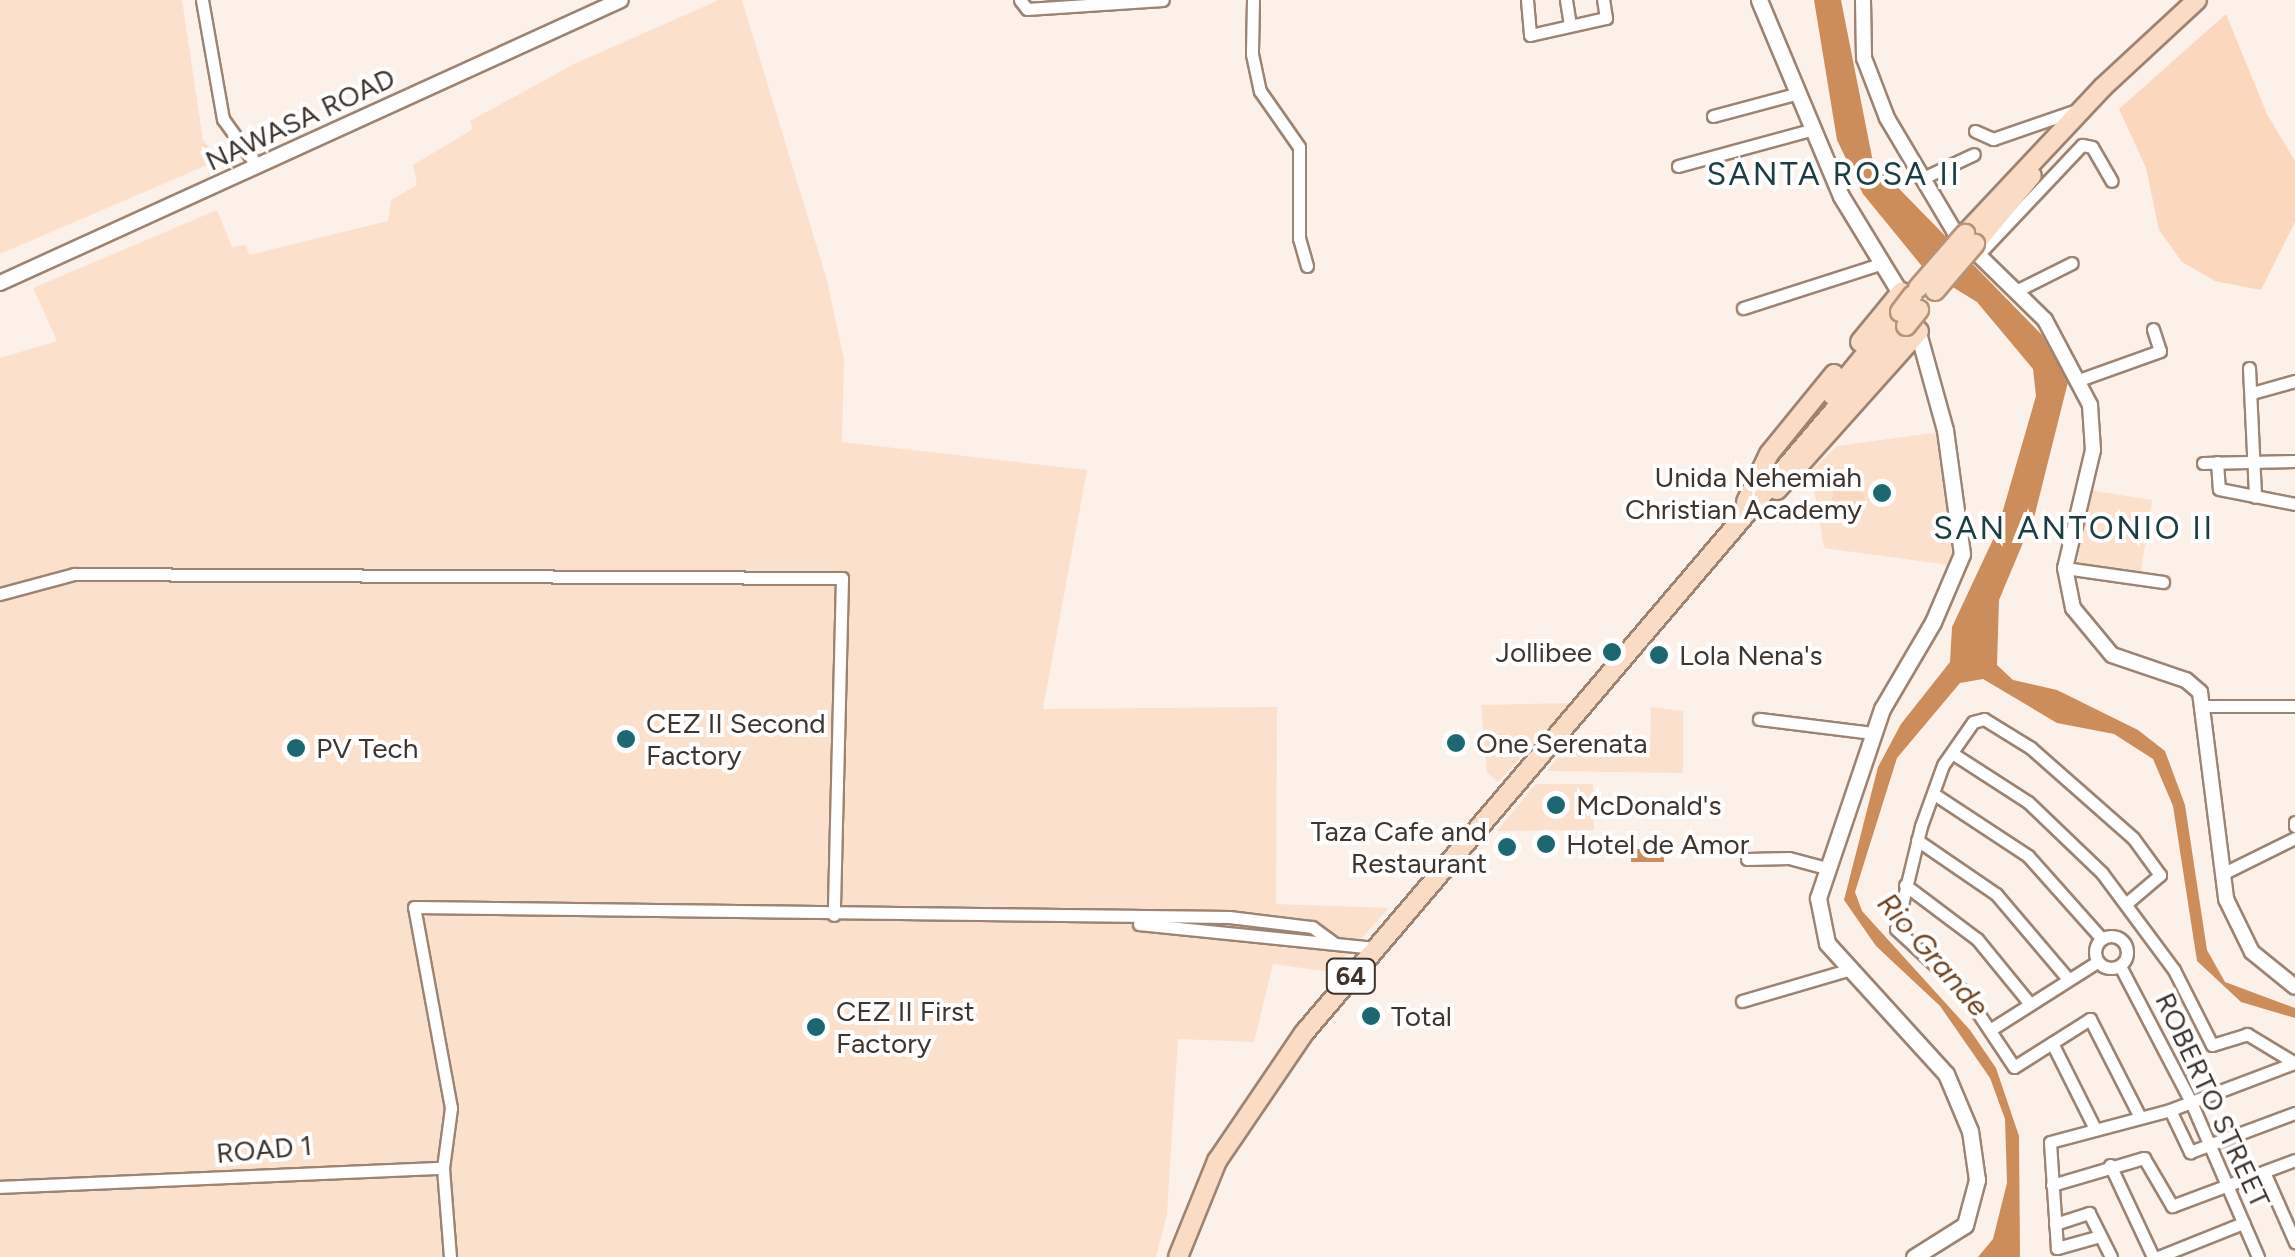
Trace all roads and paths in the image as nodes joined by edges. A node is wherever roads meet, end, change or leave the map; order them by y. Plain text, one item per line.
1 (202, 0) edge
2 (620, 0) edge
3 (1020, 0) edge
4 (1163, 0) edge
5 (1253, 0) edge
6 (1526, 0) edge
7 (1566, 0) edge
8 (1603, 0) edge
9 (1759, 0) edge
10 (1863, 0) edge
11 (2198, 0) edge
12 (1570, 25) junction
13 (1799, 94) junction
14 (2084, 108) junction
15 (1713, 116) dead end
16 (1814, 129) junction
17 (1975, 131) dead end
18 (1974, 154) dead end
19 (256, 166) junction
20 (1678, 166) dead end
21 (1923, 178) junction
22 (2112, 181) dead end
23 (1972, 245) junction
24 (1883, 262) junction
25 (2072, 263) dead end
26 (1308, 266) dead end
27 (0, 283) edge
28 (2018, 290) junction
29 (1917, 295) junction
30 (1744, 308) dead end
31 (1908, 323) junction
32 (2154, 329) dead end
33 (2249, 368) dead end
34 (2080, 380) junction
35 (2295, 381) edge
36 (2252, 392) junction
37 (2254, 461) junction
38 (2295, 461) edge
39 (2203, 462) dead end
40 (2217, 462) junction
41 (2255, 497) junction
42 (2295, 504) edge
43 (1749, 505) junction
44 (2065, 568) junction
45 (2163, 582) dead end
46 (0, 594) edge
47 (2203, 706) junction
48 (2295, 706) edge
49 (1759, 719) dead end
50 (1873, 733) junction
51 (1952, 753) junction
52 (1934, 794) junction
53 (2295, 838) edge
54 (1917, 840) junction
55 (1747, 858) dead end
56 (1827, 868) junction
57 (2222, 874) junction
58 (1905, 885) junction
59 (2128, 902) junction
60 (834, 914) junction
61 (1115, 920) junction
62 (2147, 929) junction
63 (2102, 939) junction
64 (1334, 944) junction
65 (2125, 944) junction
66 (1375, 948) junction
67 (2097, 962) junction
68 (2120, 966) junction
69 (1848, 970) junction
70 (2068, 979) junction
71 (2295, 987) edge
72 (1742, 1002) dead end
73 (2030, 1004) junction
74 (1992, 1028) junction
75 (2052, 1043) junction
76 (2295, 1063) edge
77 (2191, 1102) junction
78 (2170, 1110) junction
79 (2295, 1113) edge
80 (2139, 1115) junction
81 (2094, 1127) junction
82 (2209, 1144) junction
83 (2295, 1160) edge
84 (2110, 1165) junction
85 (443, 1168) junction
86 (2264, 1172) junction
87 (2052, 1184) junction
88 (2227, 1186) junction
89 (0, 1187) edge
90 (2243, 1223) junction
91 (2055, 1224) junction
92 (2100, 1236) junction
93 (2295, 1242) edge
94 (450, 1257) edge
95 (1178, 1257) edge
96 (1914, 1257) edge
97 (2110, 1257) edge
98 (2155, 1257) edge
99 (2258, 1257) edge

1 - 19 street
2 - 19 street, NAWASA ROAD
3 - 4 street
5 - 26 street
6 - 12 street
7 - 12 street
8 - 12 street
9 - 13 main road
10 - 21 street
11 - 14 main road, 64
13 - 15 street
13 - 16 main road
14 - 17 street
14 - 23 main road, 64
16 - 20 street
16 - 24 main road
18 - 21 street
19 - 27 street, NAWASA ROAD
21 - 23 street
22 - 23 street
23 - 28 street
23 - 29 main road, 64, bridge
24 - 29 main road
24 - 30 street
25 - 28 street
28 - 34 street
29 - 31 main road, 64, bridge
29 - 31 main road
29 - 43 main road
31 - 43 main road, 64
31 - 50 main road
32 - 34 street
33 - 36 street
34 - 44 street
35 - 36 street
36 - 37 street
37 - 38 street
37 - 40 street
37 - 41 street
39 - 40 street
40 - 41 street
41 - 42 street
43 - 66 main road, 64
44 - 45 street
44 - 47 street
46 - 60 street
47 - 48 street
47 - 57 street
49 - 50 street
50 - 56 main road
51 - 52 street
51 - 59 street
51 - 59 street
52 - 54 street
52 - 63 street
53 - 57 street
54 - 58 street
54 - 70 street
55 - 56 street
56 - 69 main road
57 - 71 street
58 - 73 street
58 - 74 street
59 - 62 street
60 - 61 street
60 - 85 street
61 - 64 street
61 - 64 street
62 - 65 street
62 - 76 street
63 - 65 street
63 - 67 street
64 - 66 street
65 - 68 street
66 - 95 main road, 64
67 - 68 street
67 - 70 street
68 - 77 street, ROBERTO STREET
69 - 72 street
69 - 96 main road
70 - 73 street
73 - 74 street
74 - 75 street
75 - 80 street
75 - 81 street
76 - 77 street
77 - 78 street
77 - 82 street, ROBERTO STREET
78 - 80 street
78 - 82 street
79 - 82 street
80 - 81 street
81 - 87 street
82 - 88 street, ROBERTO STREET
83 - 86 street
84 - 87 street
84 - 88 street
84 - 98 street
85 - 89 street, ROAD 1
85 - 94 street
86 - 88 street
86 - 93 street
87 - 91 street
88 - 90 street, ROBERTO STREET
90 - 98 street
90 - 99 street, ROBERTO STREET
91 - 92 street
91 - 92 street
92 - 97 street

